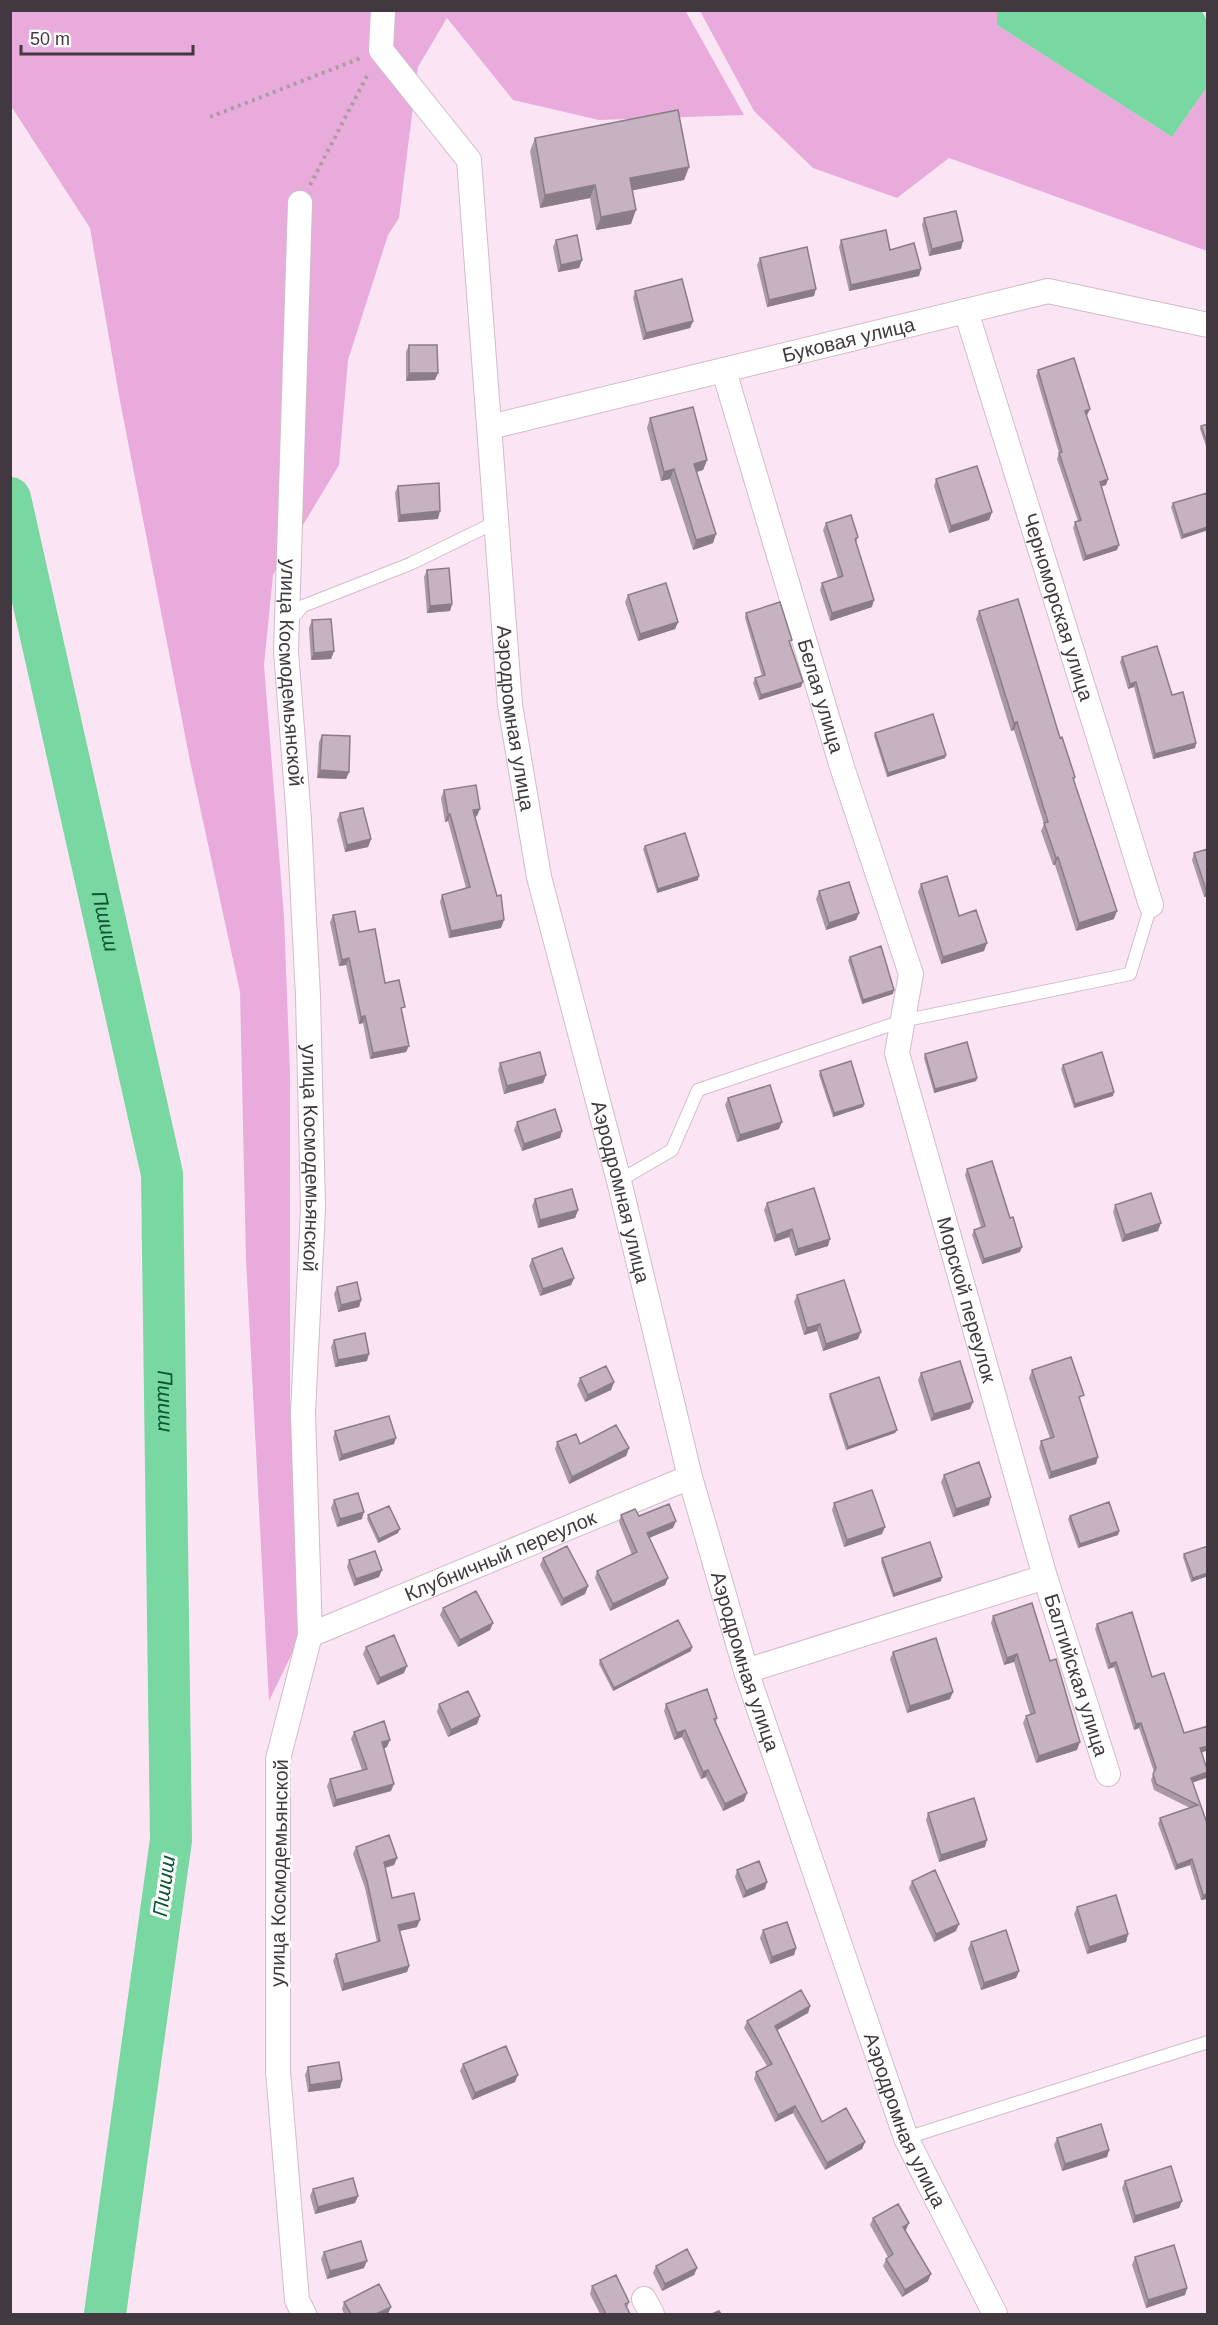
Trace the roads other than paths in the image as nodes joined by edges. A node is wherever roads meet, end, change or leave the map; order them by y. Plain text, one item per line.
1 (383, 10) edge
2 (300, 203) road end
3 (966, 311) junction
4 (1208, 325) edge
5 (724, 371) junction
6 (490, 427) junction
7 (496, 522) junction
8 (287, 625) junction
9 (1151, 905) joint
10 (902, 1021) junction
11 (619, 1181) junction
12 (690, 1477) junction
13 (1046, 1577) junction
14 (310, 1635) junction
15 (747, 1671) junction
16 (1108, 1774) dead end
17 (1208, 2042) edge
18 (906, 2138) junction
19 (304, 2314) edge
20 (995, 2314) edge

1 - 6 street, Аэродромная улица
2 - 8 street, улица Космодемьянской
3 - 4 street, Буковая улица
3 - 5 street, Буковая улица
3 - 9 street, Черноморская улица
5 - 6 street, Буковая улица
5 - 10 street, Белая улица
6 - 7 street, Аэродромная улица
7 - 8 lane
7 - 11 street, Аэродромная улица
8 - 14 street, улица Космодемьянской
9 - 10 lane
10 - 11 lane
10 - 13 street, Морской переулок
11 - 12 street, Аэродромная улица
12 - 14 street, Клубничный переулок
12 - 15 street, Аэродромная улица
13 - 15 street
13 - 16 street, Балтийская улица
14 - 19 street, улица Космодемьянской
15 - 18 street, Аэродромная улица
17 - 18 lane
18 - 20 street, Аэродромная улица

